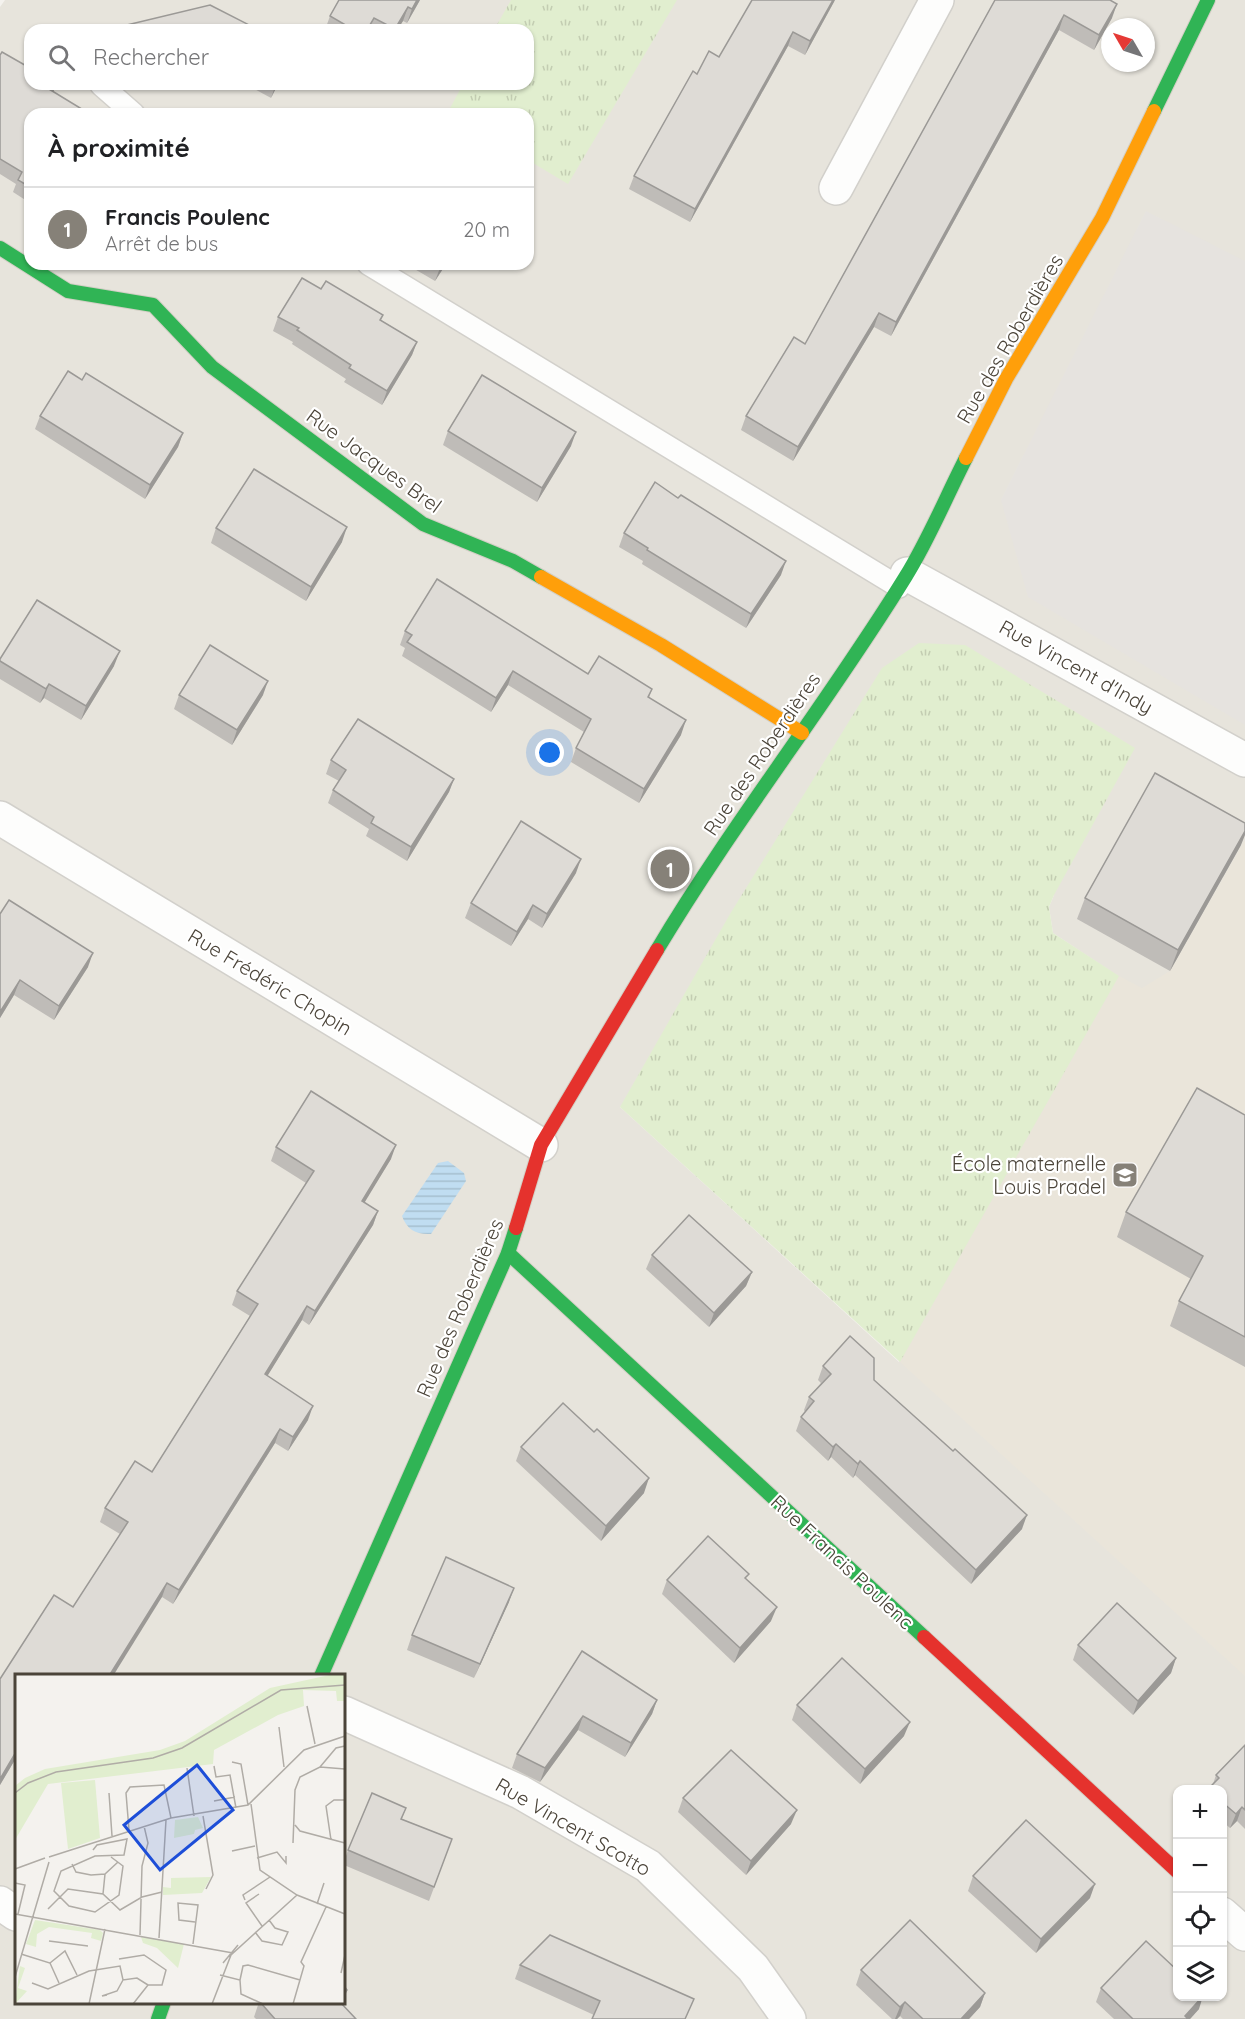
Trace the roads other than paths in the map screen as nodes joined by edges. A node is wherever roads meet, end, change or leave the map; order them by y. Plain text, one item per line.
1 (937, 0) edge
2 (1208, 0) edge
3 (107, 90) edge
4 (127, 108) edge
5 (836, 188) dead end
6 (0, 248) edge
7 (24, 263) edge
8 (35, 270) edge
9 (378, 270) edge
10 (903, 581) junction
11 (802, 733) junction
12 (1245, 760) edge
13 (0, 818) edge
14 (541, 1145) junction
15 (508, 1253) junction
16 (322, 1674) edge
17 (345, 1713) edge
18 (1173, 1867) edge
19 (0, 1903) edge
20 (15, 1913) edge
21 (1227, 1918) edge
22 (1245, 1934) edge
23 (789, 2019) edge

1 - 5 street
2 - 10 street, Rue des Roberdières
3 - 4 lane
6 - 7 street, Rue Jacques Brel
8 - 11 street, Rue Jacques Brel
9 - 10 lane
10 - 11 street, Rue des Roberdières
10 - 12 street, Rue Vincent d'Indy
11 - 14 street, Rue des Roberdières
13 - 14 street, Rue Frédéric Chopin
14 - 15 street, Rue des Roberdières
15 - 16 street, Rue des Roberdières
15 - 18 street, Rue Francis Poulenc
17 - 23 street, Rue Vincent Scotto
19 - 20 street
21 - 22 street

